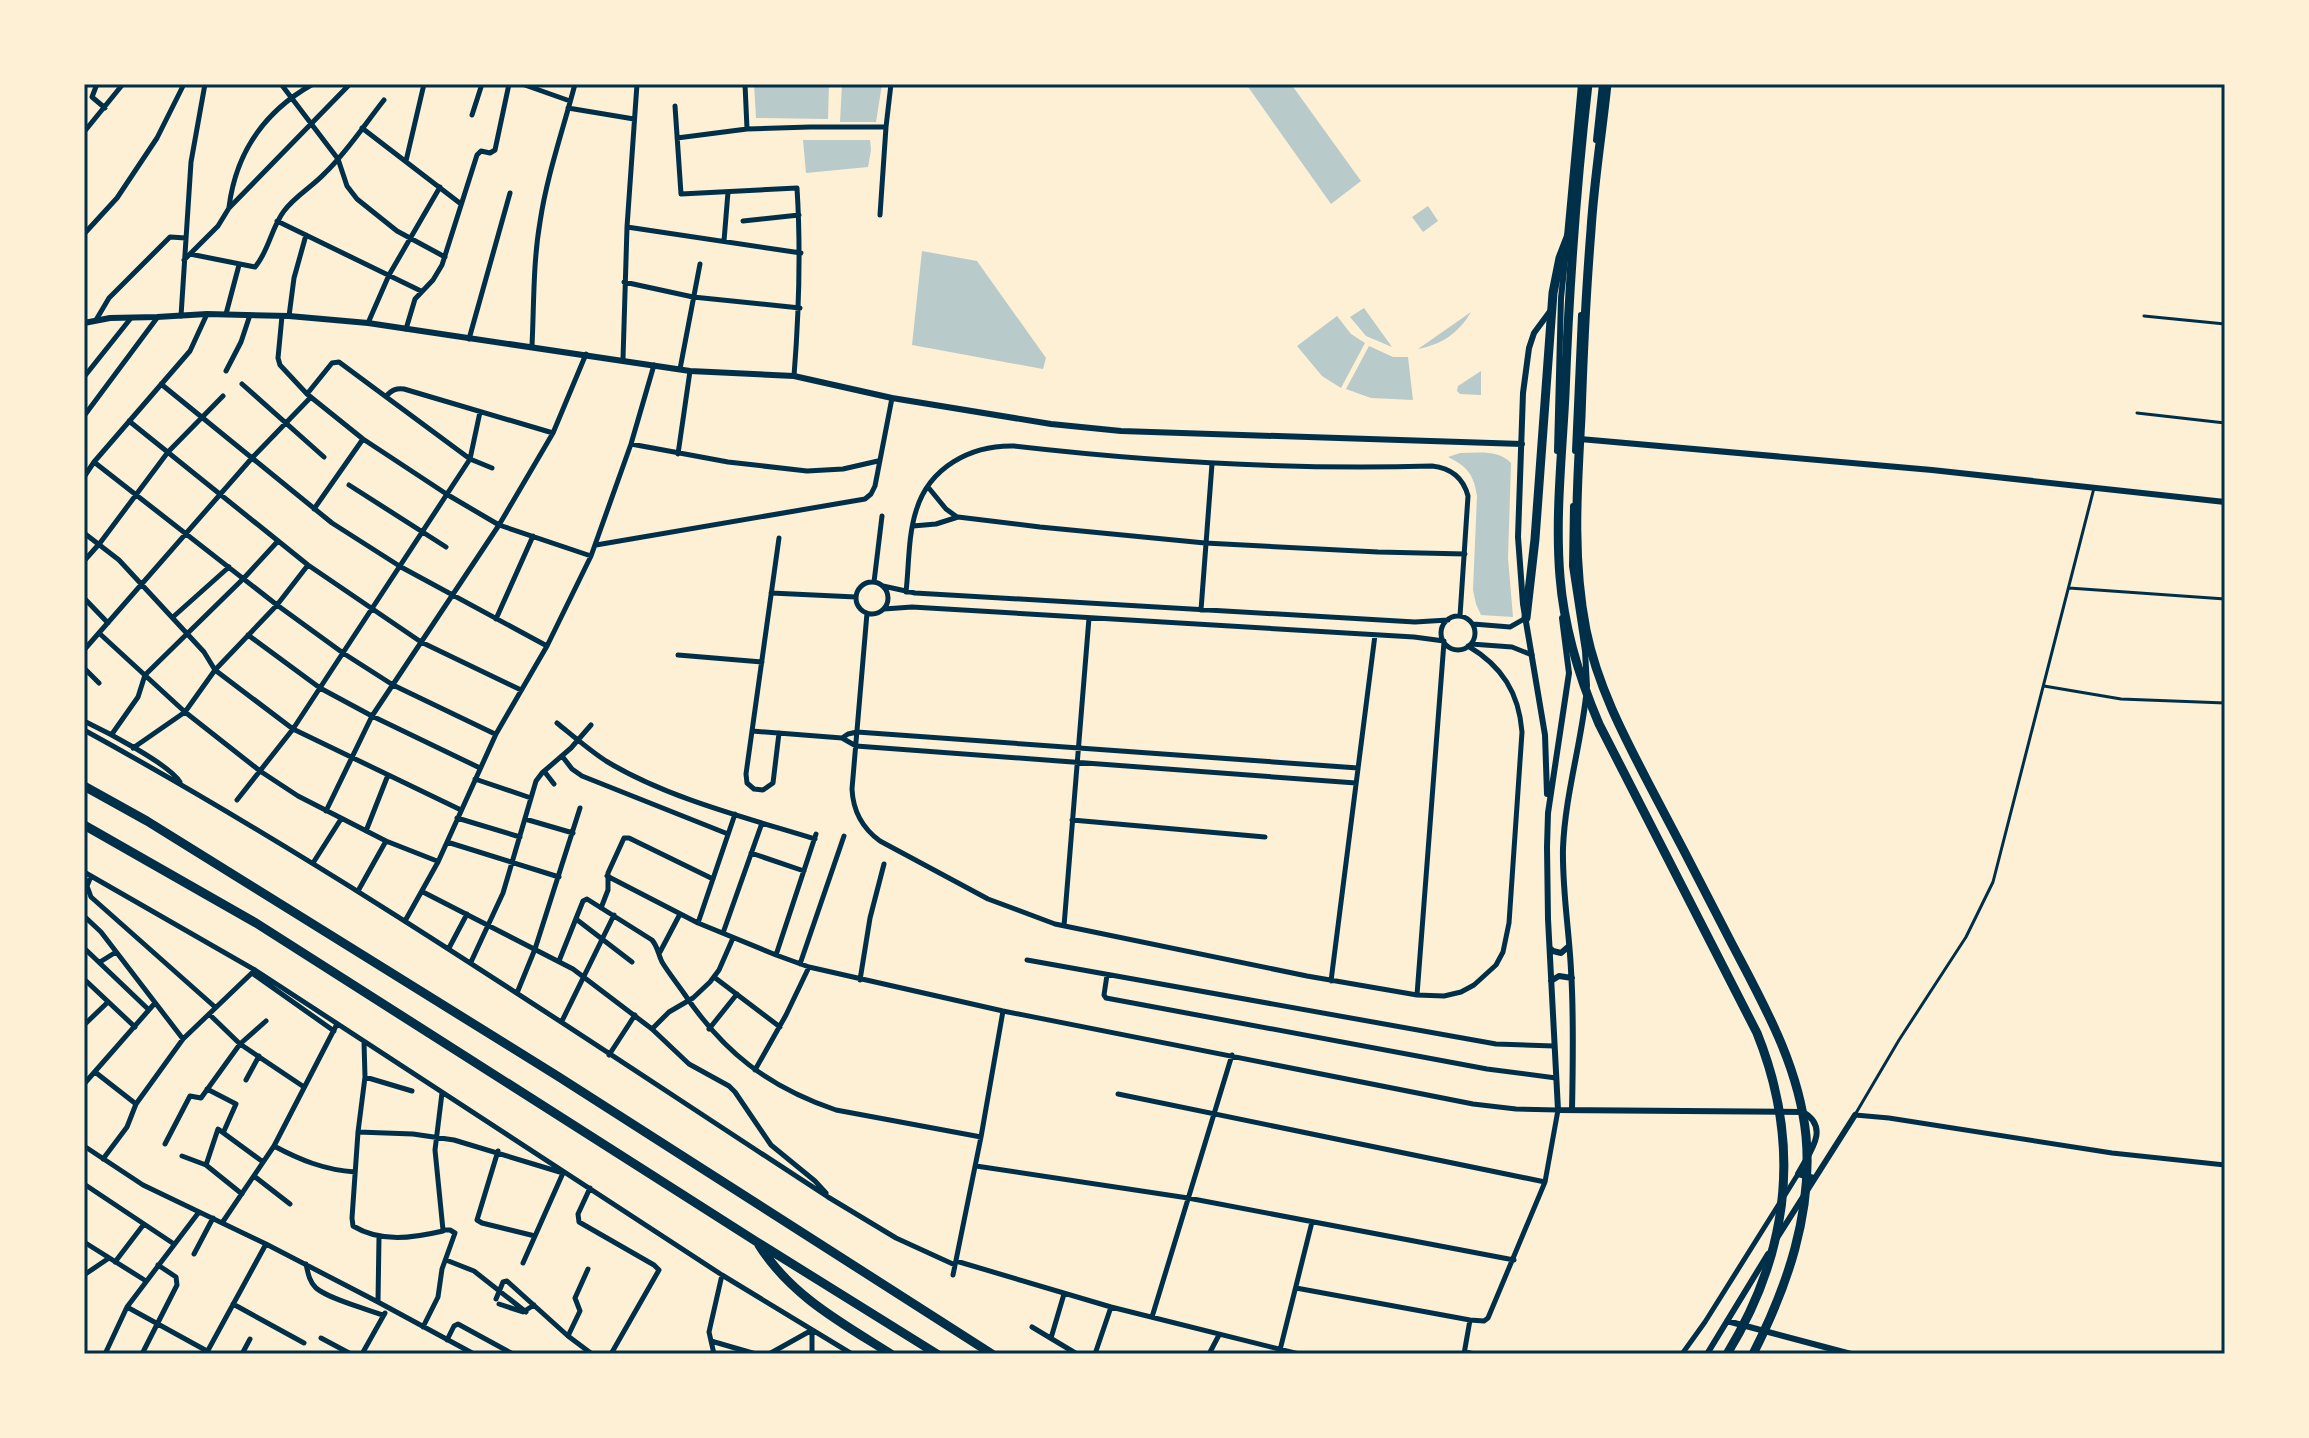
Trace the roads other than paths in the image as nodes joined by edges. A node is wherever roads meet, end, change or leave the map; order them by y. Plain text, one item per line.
1 (97, 84) edge
2 (123, 84) edge
3 (184, 84) edge
4 (205, 84) edge
5 (281, 84) edge
6 (313, 84) edge
7 (424, 84) edge
8 (482, 84) edge
9 (509, 84) edge
10 (522, 84) edge
11 (575, 84) edge
12 (637, 84) edge
13 (745, 84) edge
14 (891, 84) edge
15 (1581, 84) edge
16 (1588, 84) edge
17 (1604, 84) edge
18 (348, 86) dead end
19 (290, 99) junction
20 (384, 100) dead end
21 (569, 104) junction
22 (675, 106) dead end
23 (105, 108) junction
24 (472, 115) dead end
25 (635, 119) junction
26 (311, 125) junction
27 (886, 127) junction
28 (362, 128) junction
29 (747, 129) junction
30 (84, 132) edge
31 (1576, 135) junction
32 (1596, 137) junction
33 (677, 138) junction
34 (338, 159) junction
35 (406, 161) junction
36 (440, 187) junction
37 (728, 192) junction
38 (510, 193) dead end
39 (461, 204) junction
40 (229, 208) junction
41 (799, 215) junction
42 (880, 215) dead end
43 (277, 221) junction
44 (743, 221) dead end
45 (1573, 226) junction
46 (627, 227) junction
47 (84, 234) edge
48 (306, 235) junction
49 (186, 238) junction
50 (410, 239) junction
51 (724, 241) junction
52 (801, 253) junction
53 (190, 254) junction
54 (445, 257) junction
55 (184, 260) junction
56 (700, 264) dead end
57 (239, 265) junction
58 (389, 275) junction
59 (624, 282) junction
60 (421, 291) junction
61 (693, 297) junction
62 (1561, 298) junction
63 (800, 308) junction
64 (207, 314) junction
65 (226, 314) junction
66 (250, 315) junction
67 (181, 316) junction
68 (286, 316) junction
69 (2144, 316) dead end
70 (157, 317) junction
71 (131, 318) junction
72 (96, 320) junction
73 (84, 323) edge
74 (368, 323) junction
75 (2225, 324) edge
76 (406, 329) junction
77 (469, 339) junction
78 (532, 346) junction
79 (586, 354) junction
80 (623, 359) junction
81 (654, 364) junction
82 (680, 369) junction
83 (226, 371) dead end
84 (690, 371) junction
85 (794, 376) junction
86 (84, 377) edge
87 (161, 384) junction
88 (242, 384) dead end
89 (309, 395) junction
90 (223, 396) dead end
91 (386, 396) junction
92 (892, 398) junction
93 (480, 412) junction
94 (2137, 413) dead end
95 (84, 416) edge
96 (202, 417) junction
97 (129, 421) junction
98 (2225, 423) edge
99 (285, 424) junction
100 (553, 433) junction
101 (1575, 438) junction
102 (363, 439) junction
103 (631, 444) junction
104 (1522, 444) junction
105 (168, 452) junction
106 (678, 454) junction
107 (324, 457) dead end
108 (252, 458) junction
109 (470, 459) junction
110 (879, 461) junction
111 (94, 462) junction
112 (1212, 464) junction
113 (492, 468) dead end
114 (84, 477) edge
115 (349, 485) dead end
116 (928, 486) junction
117 (2094, 488) junction
118 (136, 495) junction
119 (220, 495) junction
120 (448, 495) junction
121 (2225, 502) edge
122 (314, 509) junction
123 (882, 516) dead end
124 (958, 517) junction
125 (499, 525) junction
126 (913, 526) junction
127 (84, 533) edge
128 (424, 533) junction
129 (187, 534) junction
130 (533, 536) junction
131 (779, 538) dead end
132 (278, 541) junction
133 (100, 543) junction
134 (1205, 543) junction
135 (595, 546) junction
136 (446, 547) dead end
137 (1465, 554) junction
138 (591, 556) junction
139 (84, 561) edge
140 (308, 565) junction
141 (229, 567) junction
142 (401, 567) junction
143 (244, 578) junction
144 (874, 582) junction
145 (143, 584) junction
146 (883, 586) junction
147 (2069, 588) junction
148 (906, 592) junction
149 (771, 593) junction
150 (452, 595) junction
151 (856, 597) junction
152 (84, 598) edge
153 (2225, 599) edge
154 (277, 605) junction
155 (372, 609) junction
156 (884, 609) junction
157 (1192, 609) junction
158 (1204, 610) junction
159 (867, 613) junction
160 (1460, 616) junction
161 (173, 618) junction
162 (1089, 618) junction
163 (1526, 618) junction
164 (496, 619) junction
165 (1448, 620) junction
166 (108, 623) junction
167 (1191, 624) junction
168 (1473, 624) junction
169 (1207, 625) junction
170 (99, 633) junction
171 (188, 634) junction
172 (248, 635) junction
173 (1375, 635) junction
174 (421, 642) junction
175 (1444, 642) junction
176 (1470, 645) junction
177 (547, 646) junction
178 (84, 650) edge
179 (343, 653) junction
180 (678, 655) dead end
181 (1532, 655) junction
182 (762, 662) junction
183 (84, 668) edge
184 (215, 670) junction
185 (145, 675) junction
186 (99, 683) dead end
187 (393, 685) junction
188 (2044, 686) junction
189 (320, 688) junction
190 (521, 690) junction
191 (2225, 703) edge
192 (185, 712) junction
193 (372, 716) junction
194 (84, 721) edge
195 (557, 723) dead end
196 (591, 725) dead end
197 (293, 729) junction
198 (84, 730) edge
199 (752, 731) junction
200 (857, 732) junction
201 (779, 733) junction
202 (112, 734) junction
203 (496, 734) junction
204 (842, 738) junction
205 (578, 740) junction
206 (856, 746) junction
207 (133, 748) junction
208 (1078, 748) junction
209 (562, 756) junction
210 (352, 757) junction
211 (1077, 762) junction
212 (480, 768) junction
213 (1358, 768) junction
214 (260, 771) junction
215 (544, 771) junction
216 (388, 775) junction
217 (475, 779) junction
218 (180, 783) junction
219 (1356, 783) junction
220 (554, 784) dead end
221 (84, 786) edge
222 (531, 798) junction
223 (237, 800) dead end
224 (580, 808) dead end
225 (326, 811) junction
226 (461, 811) junction
227 (1548, 813) junction
228 (735, 814) junction
229 (457, 818) junction
230 (341, 819) junction
231 (525, 819) junction
232 (1072, 820) junction
233 (762, 823) junction
234 (84, 825) edge
235 (366, 831) junction
236 (573, 833) junction
237 (728, 834) junction
238 (844, 836) dead end
239 (520, 837) junction
240 (1265, 837) dead end
241 (386, 841) junction
242 (447, 842) junction
243 (751, 853) junction
244 (438, 862) junction
245 (512, 862) junction
246 (313, 863) junction
247 (884, 864) dead end
248 (804, 871) junction
249 (84, 872) edge
250 (91, 876) junction
251 (607, 876) junction
252 (559, 877) junction
253 (713, 879) junction
254 (358, 891) junction
255 (423, 892) junction
256 (601, 908) junction
257 (467, 914) junction
258 (680, 914) junction
259 (614, 915) junction
260 (84, 916) edge
261 (576, 919) junction
262 (405, 921) junction
263 (698, 923) junction
264 (488, 924) junction
265 (1064, 926) junction
266 (723, 933) junction
267 (601, 938) junction
268 (733, 938) junction
269 (1569, 944) junction
270 (84, 948) edge
271 (449, 948) junction
272 (1550, 948) junction
273 (535, 949) junction
274 (116, 952) junction
275 (659, 953) junction
276 (776, 955) junction
277 (1027, 960) dead end
278 (559, 961) junction
279 (471, 962) junction
280 (632, 962) dead end
281 (99, 963) junction
282 (800, 964) junction
283 (809, 967) junction
284 (253, 972) junction
285 (584, 975) junction
286 (1107, 975) junction
287 (714, 977) junction
288 (1572, 978) junction
289 (84, 979) edge
290 (860, 980) junction
291 (1331, 981) junction
292 (1551, 981) junction
293 (517, 993) junction
294 (737, 994) junction
295 (1417, 995) junction
296 (689, 1001) junction
297 (108, 1002) junction
298 (155, 1003) junction
299 (215, 1007) junction
300 (149, 1010) junction
301 (1003, 1011) junction
302 (209, 1014) junction
303 (635, 1015) junction
304 (266, 1021) dead end
305 (562, 1021) junction
306 (337, 1024) junction
307 (84, 1025) edge
308 (135, 1027) junction
309 (780, 1027) junction
310 (652, 1029) junction
311 (709, 1029) junction
312 (334, 1031) junction
313 (183, 1039) junction
314 (364, 1041) junction
315 (240, 1044) junction
316 (1554, 1046) junction
317 (609, 1055) junction
318 (1232, 1055) junction
319 (259, 1056) junction
320 (755, 1070) junction
321 (95, 1072) junction
322 (365, 1077) junction
323 (1556, 1078) junction
324 (246, 1080) dead end
325 (84, 1084) edge
326 (304, 1087) junction
327 (207, 1089) junction
328 (412, 1091) dead end
329 (442, 1093) junction
330 (1118, 1094) dead end
331 (136, 1104) junction
332 (1558, 1110) junction
333 (1572, 1110) junction
334 (1214, 1114) junction
335 (1855, 1115) junction
336 (224, 1131) junction
337 (358, 1132) junction
338 (436, 1136) junction
339 (981, 1137) junction
340 (165, 1144) dead end
341 (84, 1146) edge
342 (274, 1146) junction
343 (498, 1151) junction
344 (182, 1156) dead end
345 (103, 1159) junction
346 (263, 1162) junction
347 (206, 1165) junction
348 (2225, 1165) edge
349 (976, 1166) junction
350 (355, 1172) junction
351 (563, 1173) junction
352 (1798, 1174) junction
353 (254, 1176) junction
354 (1814, 1178) junction
355 (1545, 1182) junction
356 (84, 1184) edge
357 (590, 1188) junction
358 (242, 1194) junction
359 (828, 1197) junction
360 (1188, 1198) junction
361 (290, 1204) dead end
362 (199, 1212) junction
363 (213, 1218) junction
364 (1312, 1222) junction
365 (222, 1223) junction
366 (144, 1224) junction
367 (443, 1231) junction
368 (535, 1236) junction
369 (379, 1237) junction
370 (84, 1242) edge
371 (757, 1242) junction
372 (174, 1244) junction
373 (266, 1244) junction
374 (194, 1254) dead end
375 (112, 1260) junction
376 (446, 1260) junction
377 (1514, 1260) junction
378 (523, 1263) dead end
379 (956, 1263) junction
380 (306, 1264) junction
381 (158, 1265) junction
382 (588, 1269) dead end
383 (84, 1275) edge
384 (722, 1275) junction
385 (953, 1275) dead end
386 (146, 1281) junction
387 (1296, 1288) junction
388 (498, 1290) junction
389 (1064, 1294) junction
390 (378, 1302) junction
391 (233, 1304) junction
392 (534, 1305) junction
393 (127, 1307) junction
394 (1111, 1307) junction
395 (388, 1308) junction
396 (526, 1312) junction
397 (383, 1315) junction
398 (1152, 1317) junction
399 (1470, 1320) junction
400 (1727, 1321) junction
401 (158, 1324) junction
402 (423, 1327) junction
403 (1032, 1327) dead end
404 (812, 1330) junction
405 (1769, 1332) junction
406 (1219, 1335) junction
407 (568, 1336) junction
408 (321, 1338) dead end
409 (1051, 1338) junction
410 (250, 1339) dead end
411 (447, 1340) junction
412 (710, 1341) junction
413 (304, 1343) dead end
414 (1280, 1352) edge
415 (1836, 1352) edge
416 (206, 1353) edge
417 (470, 1353) edge
418 (1464, 1353) edge
419 (105, 1354) edge
420 (142, 1354) edge
421 (242, 1354) edge
422 (351, 1354) edge
423 (362, 1354) edge
424 (513, 1354) edge
425 (592, 1354) edge
426 (611, 1354) edge
427 (714, 1354) edge
428 (756, 1354) edge
429 (769, 1354) edge
430 (812, 1354) edge
431 (852, 1354) edge
432 (891, 1354) edge
433 (937, 1354) edge
434 (992, 1354) edge
435 (1077, 1354) edge
436 (1095, 1354) edge
437 (1209, 1354) edge
438 (1299, 1354) edge
439 (1475, 1354) edge
440 (1682, 1354) edge
441 (1707, 1354) edge
442 (1727, 1354) edge
443 (1754, 1354) edge
444 (1851, 1354) edge

1 - 23 street
2 - 23 street
3 - 47 street
4 - 49 street
5 - 19 street
6 - 19 street
7 - 35 street
8 - 24 street
9 - 39 street
10 - 21 street
11 - 21 street
12 - 25 street
13 - 29 street
14 - 27 street
15 - 31 street
16 - 45 highway
17 - 32 street
17 - 443 highway
18 - 26 street
19 - 26 street
19 - 40 street
20 - 28 street
21 - 25 street
21 - 78 street
22 - 33 street
23 - 30 street
25 - 46 street
26 - 34 street
26 - 40 street
27 - 29 street
27 - 42 street
28 - 34 street
28 - 35 street
29 - 33 street
31 - 32 street
31 - 62 street
32 - 101 street
33 - 37 street
34 - 43 street
34 - 50 street
35 - 36 street
36 - 39 street
36 - 50 street
37 - 41 street
37 - 51 street
38 - 77 street
39 - 54 street
40 - 53 street
41 - 44 street
41 - 52 street
43 - 48 street
43 - 57 street
45 - 163 highway
45 - 442 highway
46 - 51 street
46 - 59 street
48 - 58 street
48 - 68 street
49 - 55 street
49 - 72 street
50 - 54 street
50 - 58 street
51 - 52 street
52 - 63 street
53 - 55 street
53 - 57 street
54 - 60 street
55 - 67 street
56 - 61 street
57 - 65 street
58 - 60 street
58 - 74 street
59 - 61 street
59 - 80 street
60 - 76 street
61 - 63 street
61 - 82 street
62 - 104 street
62 - 227 street
63 - 85 street
64 - 65 street
64 - 67 street
64 - 87 street
65 - 66 street
66 - 68 street
66 - 83 street
67 - 70 street
68 - 74 street
68 - 89 street
69 - 75 lane
70 - 71 street
70 - 95 street
71 - 72 street
71 - 86 street
72 - 73 street
74 - 76 street
76 - 77 street
77 - 78 street
78 - 79 street
79 - 80 street
79 - 100 street
80 - 81 street
81 - 82 street
81 - 103 street
82 - 84 street
84 - 85 street
84 - 106 street
85 - 92 street
87 - 96 street
87 - 97 street
88 - 99 street
89 - 91 street
89 - 99 street
89 - 102 street
90 - 96 street
91 - 93 street
91 - 109 street
92 - 104 street
92 - 110 street
93 - 100 street
93 - 109 street
94 - 98 lane
96 - 105 street
96 - 108 street
97 - 105 street
97 - 111 street
99 - 107 street
99 - 108 street
100 - 125 street
101 - 117 street
101 - 269 street
102 - 120 street
102 - 122 street
103 - 106 street
103 - 135 street
104 - 163 street
105 - 118 street
105 - 119 street
106 - 110 street
108 - 119 street
108 - 122 street
109 - 113 street
109 - 120 street
110 - 135 street
111 - 114 street
111 - 118 street
112 - 116 street
112 - 134 street
112 - 137 street
115 - 128 street
116 - 124 street
116 - 126 street
117 - 121 street
117 - 147 lane
118 - 129 street
118 - 133 street
119 - 129 street
119 - 132 street
120 - 125 street
120 - 128 street
122 - 142 street
123 - 144 street
124 - 126 street
124 - 134 street
125 - 130 street
125 - 150 street
126 - 148 street
127 - 133 street
128 - 136 street
128 - 142 street
129 - 141 street
129 - 145 street
130 - 138 street
130 - 164 street
131 - 149 street
132 - 140 street
132 - 143 street
133 - 139 street
133 - 145 street
134 - 137 street
134 - 158 street
135 - 138 street
137 - 160 street
138 - 177 street
140 - 154 street
140 - 155 street
141 - 143 street
141 - 161 street
142 - 150 street
142 - 155 street
143 - 154 street
143 - 171 street
144 - 146 street
144 - 151 street
145 - 161 street
145 - 166 street
146 - 148 street
146 - 156 street
147 - 153 lane
147 - 188 lane
148 - 157 street
149 - 151 street
149 - 182 street
150 - 164 street
150 - 174 street
151 - 159 street
152 - 166 street
154 - 172 street
154 - 179 street
155 - 174 street
155 - 179 street
156 - 159 street
156 - 162 street
157 - 158 street
157 - 167 street
158 - 165 street
158 - 169 street
159 - 200 street
160 - 165 street
160 - 168 street
161 - 171 street
162 - 167 street
162 - 208 street
163 - 168 street
163 - 181 street
164 - 177 street
165 - 175 street
166 - 170 street
167 - 169 street
168 - 176 street
169 - 173 street
170 - 178 street
170 - 185 street
171 - 184 street
171 - 185 street
172 - 184 street
172 - 189 street
173 - 175 street
173 - 213 street
174 - 187 street
174 - 190 street
175 - 176 street
175 - 295 street
176 - 181 street
176 - 295 street
177 - 190 street
179 - 187 street
179 - 189 street
180 - 182 street
181 - 227 street
182 - 199 street
183 - 186 street
184 - 192 street
184 - 197 street
185 - 192 street
185 - 202 street
187 - 193 street
187 - 203 street
188 - 191 lane
188 - 335 lane
189 - 193 street
189 - 197 street
190 - 203 street
192 - 207 street
192 - 214 street
193 - 210 street
193 - 212 street
194 - 202 street
195 - 205 street
196 - 205 street
197 - 210 street
197 - 214 street
198 - 218 street
199 - 201 street
199 - 201 street
200 - 204 street
200 - 206 street
200 - 208 street
201 - 204 street
202 - 207 street
203 - 212 street
204 - 206 street
205 - 209 street
205 - 228 street
206 - 211 street
206 - 265 street
207 - 218 street
208 - 211 street
208 - 213 street
209 - 215 street
209 - 237 street
210 - 216 street
210 - 225 street
211 - 219 street
211 - 232 street
212 - 217 street
213 - 219 street
214 - 223 street
214 - 225 street
215 - 220 street
215 - 222 street
216 - 226 street
216 - 235 street
217 - 222 street
217 - 226 street
218 - 246 street
219 - 291 street
221 - 434 highway
222 - 231 street
224 - 236 street
225 - 230 street
226 - 229 street
227 - 272 street
228 - 233 street
228 - 237 street
229 - 239 street
229 - 242 street
230 - 235 street
230 - 246 street
231 - 236 street
231 - 239 street
232 - 240 street
232 - 265 street
233 - 243 street
233 - 248 street
234 - 371 highway
235 - 241 street
236 - 252 street
237 - 253 street
238 - 282 street
239 - 245 street
241 - 244 street
241 - 254 street
242 - 244 street
242 - 245 street
243 - 248 street
243 - 266 street
244 - 255 street
245 - 252 street
245 - 264 street
246 - 254 street
247 - 290 street
248 - 276 street
249 - 250 street
250 - 284 street
250 - 299 street
251 - 253 street
251 - 256 street
251 - 258 street
252 - 273 street
253 - 263 street
254 - 262 street
255 - 257 street
255 - 262 street
256 - 259 street
256 - 261 street
257 - 264 street
257 - 271 street
258 - 263 street
258 - 275 street
259 - 267 street
259 - 275 street
260 - 274 street
261 - 267 street
261 - 278 street
262 - 271 street
263 - 266 street
264 - 273 street
264 - 279 street
265 - 291 street
266 - 268 street
267 - 280 street
267 - 285 street
268 - 276 street
268 - 287 street
269 - 272 street
269 - 288 street
270 - 281 street
271 - 279 street
272 - 292 street
273 - 278 street
273 - 293 street
274 - 281 street
274 - 298 street
275 - 296 street
276 - 282 street
277 - 286 street
278 - 285 street
279 - 293 street
281 - 300 street
282 - 283 street
283 - 290 street
283 - 309 street
284 - 299 street
284 - 306 street
284 - 312 street
285 - 303 street
285 - 305 street
286 - 316 street
286 - 323 street
287 - 294 street
287 - 296 street
288 - 292 street
288 - 333 street
289 - 297 street
290 - 301 street
291 - 295 street
292 - 316 street
293 - 305 street
294 - 309 street
294 - 311 street
296 - 310 street
296 - 311 street
297 - 307 street
297 - 308 street
298 - 300 street
298 - 313 street
299 - 302 street
300 - 308 street
301 - 318 street
301 - 339 street
302 - 313 street
302 - 315 street
303 - 310 street
303 - 317 street
304 - 315 street
305 - 317 street
306 - 312 street
306 - 314 street
308 - 321 street
309 - 320 street
310 - 359 street
311 - 320 street
312 - 326 street
313 - 331 street
314 - 322 street
314 - 329 street
315 - 319 street
315 - 327 street
316 - 323 street
317 - 359 street
318 - 332 street
318 - 334 street
319 - 324 street
319 - 326 street
320 - 339 street
321 - 325 street
321 - 331 street
322 - 328 street
322 - 337 street
323 - 332 street
326 - 342 street
327 - 336 street
327 - 340 street
329 - 338 street
329 - 351 street
330 - 334 street
331 - 345 street
332 - 333 street
332 - 355 street
333 - 352 street
334 - 355 street
334 - 360 street
335 - 348 street
335 - 354 street
336 - 346 street
336 - 347 street
337 - 338 street
337 - 350 street
338 - 343 street
338 - 367 street
339 - 349 street
341 - 345 street
342 - 346 street
342 - 350 street
343 - 351 street
343 - 368 street
344 - 347 street
345 - 362 street
346 - 353 street
347 - 358 street
349 - 360 street
349 - 379 street
350 - 369 street
351 - 357 street
351 - 368 street
352 - 354 street
352 - 440 street
353 - 358 street
353 - 361 street
354 - 400 street
355 - 377 street
356 - 366 street
357 - 384 street
357 - 426 street
358 - 365 street
359 - 379 street
360 - 364 street
360 - 398 street
362 - 363 street
362 - 372 street
363 - 365 street
363 - 374 street
364 - 377 street
364 - 387 street
365 - 373 street
366 - 372 street
366 - 375 street
367 - 369 street
367 - 376 street
368 - 378 street
369 - 390 street
370 - 375 street
371 - 432 highway
371 - 433 highway
372 - 381 street
373 - 380 street
373 - 391 street
375 - 383 street
375 - 386 street
376 - 388 street
376 - 402 street
377 - 399 street
379 - 385 street
379 - 389 street
380 - 390 street
380 - 397 street
381 - 386 street
381 - 401 street
382 - 407 street
384 - 404 street
384 - 412 street
386 - 393 street
387 - 399 street
387 - 414 street
388 - 392 street
388 - 396 street
388 - 396 street
389 - 394 street
389 - 409 street
390 - 395 street
391 - 413 street
391 - 416 street
392 - 396 street
392 - 407 street
393 - 401 street
393 - 419 street
394 - 398 street
394 - 436 street
395 - 397 street
395 - 402 street
397 - 423 street
398 - 406 street
399 - 418 street
400 - 405 street
400 - 441 street
401 - 416 street
401 - 420 street
402 - 411 street
403 - 409 street
404 - 429 street
404 - 430 street
404 - 431 street
405 - 415 street
405 - 443 street
406 - 414 street
406 - 437 street
407 - 425 street
408 - 422 street
409 - 435 street
410 - 421 street
411 - 417 street
411 - 424 street
412 - 427 street
412 - 428 street
414 - 438 street
415 - 444 street
418 - 439 street

